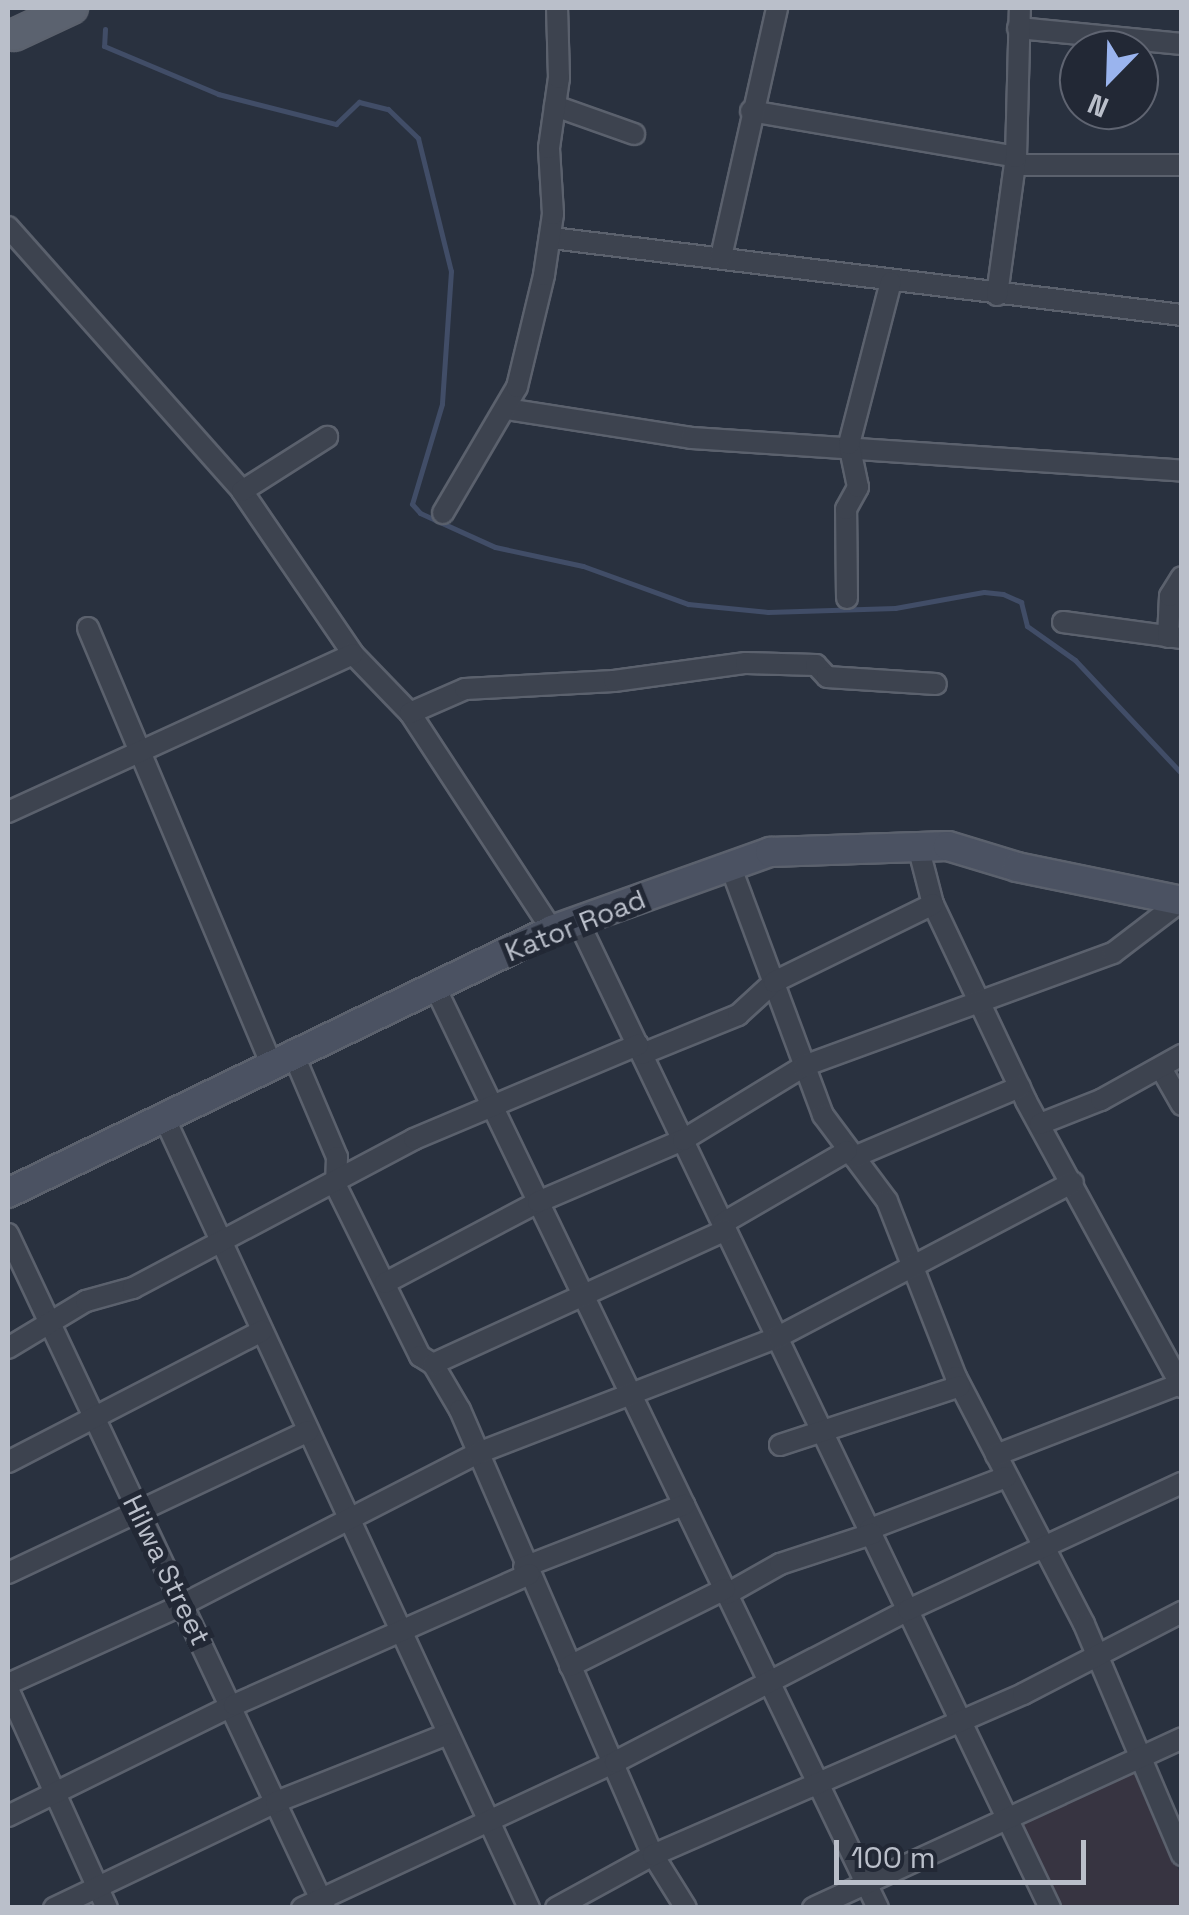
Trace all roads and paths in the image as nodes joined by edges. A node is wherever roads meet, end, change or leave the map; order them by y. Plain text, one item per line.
1 (72, 8) edge
2 (558, 8) edge
3 (777, 8) edge
4 (1019, 18) edge
5 (22, 29) edge
6 (1182, 44) edge
7 (555, 106) junction
8 (751, 111) junction
9 (634, 134) dead end
10 (1016, 161) junction
11 (1182, 164) edge
12 (8, 227) edge
13 (552, 238) junction
14 (720, 257) junction
15 (892, 282) junction
16 (997, 295) junction
17 (1182, 315) edge
18 (506, 408) junction
19 (328, 437) dead end
20 (849, 444) junction
21 (1182, 471) edge
22 (242, 491) junction
23 (443, 513) dead end
24 (1182, 577) edge
25 (847, 598) dead end
26 (1063, 622) dead end
27 (88, 628) dead end
28 (1175, 637) edge
29 (353, 654) junction
30 (936, 684) dead end
31 (410, 713) junction
32 (144, 750) junction
33 (8, 812) edge
34 (919, 850) junction
35 (730, 865) junction
36 (1182, 901) edge
37 (933, 904) junction
38 (565, 926) junction
39 (774, 982) junction
40 (434, 985) junction
41 (982, 1000) junction
42 (640, 1050) junction
43 (1182, 1055) edge
44 (282, 1057) junction
45 (804, 1066) junction
46 (1162, 1070) junction
47 (1020, 1087) junction
48 (1182, 1105) edge
49 (494, 1109) junction
50 (162, 1115) junction
51 (1040, 1124) junction
52 (683, 1140) junction
53 (850, 1154) junction
54 (1072, 1182) junction
55 (336, 1186) junction
56 (8, 1193) edge
57 (538, 1202) junction
58 (724, 1226) junction
59 (8, 1234) edge
60 (220, 1239) junction
61 (913, 1262) junction
62 (385, 1283) junction
63 (583, 1295) junction
64 (54, 1325) junction
65 (262, 1331) junction
66 (778, 1338) junction
67 (8, 1348) edge
68 (433, 1364) junction
69 (1181, 1385) edge
70 (960, 1386) junction
71 (630, 1392) junction
72 (92, 1424) junction
73 (822, 1430) junction
74 (308, 1431) junction
75 (780, 1445) dead end
76 (478, 1452) junction
77 (996, 1455) junction
78 (8, 1462) edge
79 (1006, 1476) junction
80 (1182, 1483) edge
81 (684, 1505) junction
82 (142, 1512) junction
83 (350, 1521) junction
84 (871, 1532) junction
85 (1042, 1545) junction
86 (526, 1570) junction
87 (8, 1574) edge
88 (726, 1592) junction
89 (182, 1605) junction
90 (908, 1610) junction
91 (1182, 1612) edge
92 (401, 1631) junction
93 (1096, 1654) junction
94 (570, 1666) junction
95 (770, 1682) junction
96 (8, 1687) edge
97 (234, 1704) junction
98 (961, 1720) junction
99 (448, 1734) junction
100 (1182, 1738) edge
101 (1136, 1759) junction
102 (616, 1762) junction
103 (817, 1780) junction
104 (53, 1794) junction
105 (276, 1802) junction
106 (8, 1816) edge
107 (1008, 1818) junction
108 (489, 1822) junction
109 (653, 1855) junction
110 (1182, 1856) edge
111 (96, 1884) junction
112 (866, 1884) junction
113 (316, 1905) edge
114 (54, 1908) edge
115 (107, 1908) edge
116 (528, 1908) edge
117 (556, 1908) edge
118 (686, 1908) edge
119 (814, 1908) edge
120 (878, 1908) edge
121 (1050, 1908) edge

1 - 5 main road
2 - 7 street
3 - 8 street
4 - 6 street
4 - 10 street
7 - 9 street
7 - 13 street
8 - 10 street
8 - 14 street
10 - 11 street
10 - 16 street
12 - 22 street
13 - 14 street
13 - 18 street
14 - 15 street
15 - 16 street
15 - 20 street
16 - 17 street
18 - 20 street
18 - 23 street
19 - 22 street
20 - 21 street
20 - 25 street
22 - 29 street
24 - 28 street
26 - 28 street
27 - 32 street
29 - 31 street
29 - 32 street
30 - 31 street
31 - 38 street
32 - 33 street
32 - 44 street
34 - 35 main road, Kator Road
34 - 36 main road, Kator Road
34 - 37 street
35 - 38 main road, Kator Road
35 - 39 street
36 - 41 street
37 - 39 street
37 - 41 street
38 - 40 main road, Kator Road
38 - 42 street
39 - 42 street
39 - 45 street
40 - 44 main road, Kator Road
40 - 49 street
41 - 45 street
41 - 47 street
42 - 49 street
42 - 52 street
43 - 46 street
44 - 50 main road, Kator Road
44 - 55 street
45 - 52 street
45 - 53 street
46 - 48 street
46 - 51 street
47 - 51 street
47 - 53 street
49 - 55 street
49 - 57 street
50 - 56 main road, Kator Road
50 - 60 street
51 - 54 street
52 - 57 street
52 - 58 street
53 - 58 street
53 - 61 street
54 - 61 street
54 - 69 street
55 - 60 street
55 - 62 street
57 - 62 street
57 - 63 street
58 - 63 street
58 - 66 street
59 - 64 street, Hilwa Street
60 - 64 street
60 - 65 street
61 - 66 street
61 - 70 street
62 - 68 street
63 - 68 street
63 - 71 street
64 - 67 street
64 - 72 street, Hilwa Street
65 - 72 street
65 - 74 street
66 - 71 street
66 - 73 street
68 - 76 street
69 - 77 street
70 - 73 street
70 - 77 street
71 - 76 street
71 - 81 street
72 - 78 street
72 - 82 street, Hilwa Street
73 - 75 street
73 - 84 street
74 - 82 street
74 - 83 street
76 - 83 street
76 - 86 street
77 - 79 street
79 - 84 street
79 - 85 street
80 - 85 street
81 - 86 street
81 - 88 street
82 - 87 street
82 - 89 street, Hilwa Street
83 - 89 street
83 - 92 street
84 - 88 street
84 - 90 street
85 - 90 street
85 - 93 street
86 - 92 street
86 - 94 street
88 - 94 street
88 - 95 street
89 - 96 street
89 - 97 street, Hilwa Street
90 - 95 street
90 - 98 street
91 - 93 street
92 - 97 street
92 - 99 street
93 - 98 street
93 - 101 street
94 - 102 street
95 - 102 street
95 - 103 street
96 - 104 street
97 - 104 street
97 - 105 street, Hilwa Street
98 - 103 street
98 - 107 street
99 - 105 street
99 - 108 street
100 - 101 street
101 - 107 street
101 - 110 street
102 - 108 street
102 - 109 street
103 - 109 street
103 - 112 street
104 - 106 street
104 - 111 street
105 - 111 street
105 - 113 street, Hilwa Street
107 - 112 street
107 - 121 street
108 - 113 street
108 - 116 street
109 - 117 street
109 - 118 street
111 - 114 street
111 - 115 street
112 - 119 street
112 - 120 street

